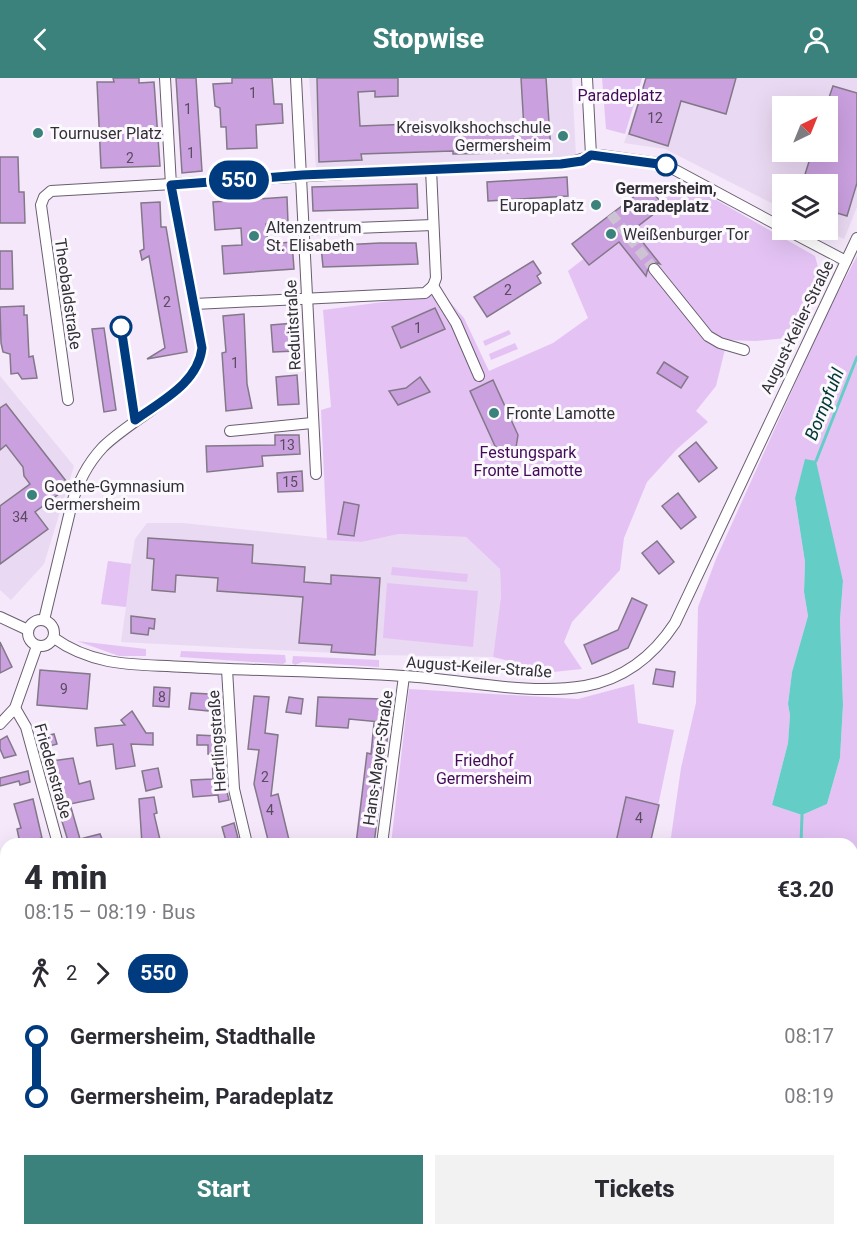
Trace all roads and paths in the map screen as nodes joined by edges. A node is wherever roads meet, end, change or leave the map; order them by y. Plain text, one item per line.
1 (165, 78) edge
2 (296, 78) edge
3 (586, 78) edge
4 (591, 155) junction
5 (431, 169) junction
6 (302, 175) junction
7 (171, 185) junction
8 (772, 222) edge
9 (433, 225) junction
10 (303, 230) junction
11 (857, 238) edge
12 (806, 240) edge
13 (846, 261) junction
14 (654, 269) tunnel mouth
15 (433, 286) junction
16 (307, 299) junction
17 (194, 304) junction
18 (744, 350) dead end
19 (479, 376) dead end
20 (68, 400) dead end
21 (312, 423) junction
22 (230, 431) dead end
23 (316, 474) dead end
24 (0, 617) edge
25 (44, 620) junction
26 (28, 630) junction
27 (54, 638) junction
28 (37, 646) junction
29 (227, 669) junction
30 (404, 676) junction
31 (15, 708) junction
32 (0, 724) edge
33 (56, 838) edge
34 (246, 838) edge
35 (383, 838) edge

1 - 7 street
2 - 6 street, Reduitstraße
3 - 4 street
4 - 5 street
4 - 8 street
5 - 6 street
5 - 9 street
6 - 7 street
6 - 10 street, Reduitstraße
7 - 17 street
7 - 20 street, Theobaldstraße
9 - 10 street
9 - 15 street
10 - 16 street, Reduitstraße
11 - 13 street, August-Keiler-Straße
12 - 13 street
13 - 30 street, August-Keiler-Straße
14 - 18 street
15 - 16 street
15 - 19 street
16 - 17 street
16 - 21 street, Reduitstraße
17 - 25 street
21 - 22 street
21 - 23 street, Reduitstraße
24 - 26 street
25 - 26 street
25 - 27 street
26 - 28 street
27 - 28 street
27 - 29 street, August-Keiler-Straße
28 - 31 street
29 - 30 street, August-Keiler-Straße
29 - 34 street, Hertlingstraße
30 - 35 street, Hans-Mayer-Straße
31 - 32 street
31 - 33 street, Friedenstraße

